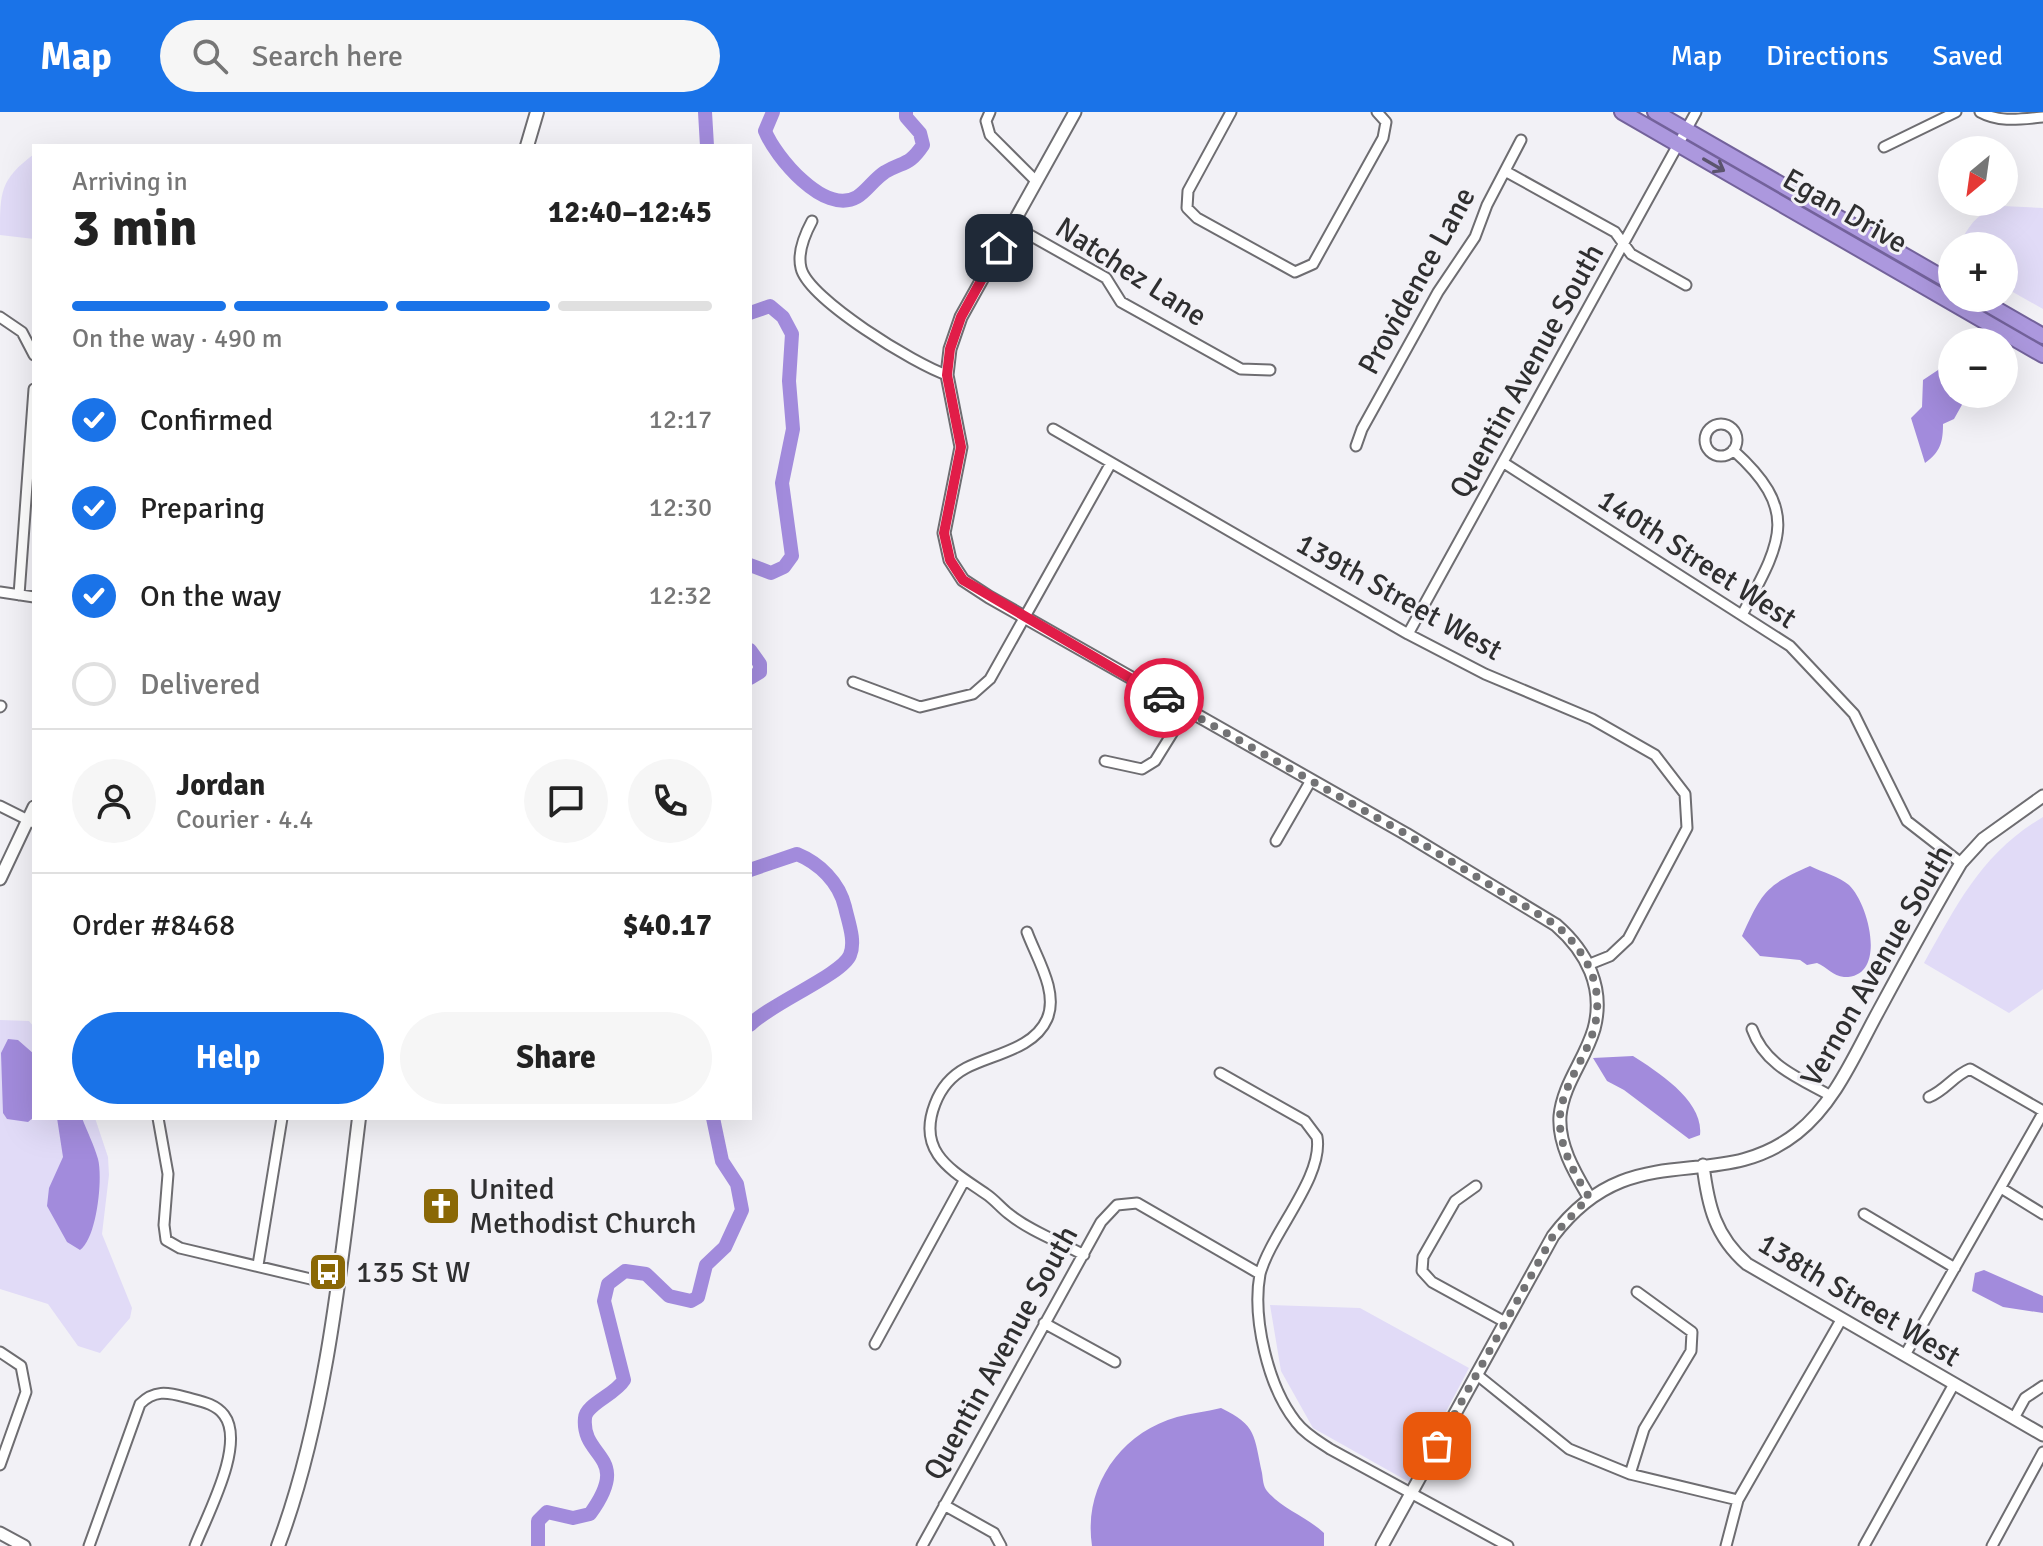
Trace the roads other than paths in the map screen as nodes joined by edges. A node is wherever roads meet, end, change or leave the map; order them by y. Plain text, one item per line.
1 (537, 112) edge
2 (990, 112) edge
3 (1075, 112) edge
4 (1231, 112) edge
5 (1377, 112) edge
6 (1622, 112) edge
7 (1655, 112) edge
8 (1696, 112) edge
9 (1956, 112) edge
10 (1980, 112) edge
11 (2043, 117) edge
12 (1688, 131) junction
13 (1521, 140) dead end
14 (528, 144) edge
15 (1679, 145) junction
16 (1884, 147) dead end
17 (1505, 171) junction
18 (1036, 181) junction
19 (812, 221) dead end
20 (1012, 225) junction
21 (1625, 245) junction
22 (1938, 275) edge
23 (1686, 285) dead end
24 (2001, 312) edge
25 (0, 317) edge
26 (2043, 336) edge
27 (32, 350) edge
28 (2043, 355) edge
29 (1270, 370) dead end
30 (947, 375) junction
31 (32, 416) edge
32 (1053, 429) dead end
33 (1356, 446) dead end
34 (1733, 450) dead end
35 (1111, 463) junction
36 (1504, 463) junction
37 (0, 592) edge
38 (19, 595) junction
39 (32, 597) edge
40 (1743, 613) junction
41 (1025, 617) junction
42 (1408, 634) junction
43 (853, 682) dead end
44 (1186, 711) junction
45 (1105, 761) dead end
46 (1310, 782) junction
47 (2043, 796) edge
48 (0, 806) edge
49 (31, 822) edge
50 (1276, 841) dead end
51 (1961, 863) junction
52 (0, 879) edge
53 (1027, 932) dead end
54 (1590, 964) junction
55 (1752, 1029) dead end
56 (1220, 1073) dead end
57 (1831, 1096) junction
58 (1929, 1097) dead end
59 (2043, 1112) edge
60 (158, 1120) edge
61 (282, 1120) edge
62 (359, 1120) edge
63 (367, 1120) edge
64 (1703, 1165) junction
65 (354, 1171) junction
66 (964, 1181) junction
67 (1476, 1186) dead end
68 (2001, 1188) junction
69 (1589, 1197) junction
70 (1864, 1214) dead end
71 (2043, 1214) edge
72 (1084, 1255) junction
73 (258, 1265) junction
74 (1955, 1268) junction
75 (1260, 1274) junction
76 (336, 1285) junction
77 (1637, 1292) dead end
78 (1841, 1320) junction
79 (1505, 1322) junction
80 (1044, 1323) junction
81 (875, 1344) dead end
82 (0, 1352) edge
83 (1905, 1355) junction
84 (1115, 1362) dead end
85 (1476, 1374) junction
86 (1954, 1384) junction
87 (2043, 1386) edge
88 (2014, 1418) junction
89 (2043, 1435) edge
90 (2043, 1452) edge
91 (0, 1465) edge
92 (1630, 1474) junction
93 (1411, 1493) junction
94 (1738, 1500) junction
95 (944, 1505) junction
96 (0, 1533) edge
97 (24, 1546) edge
98 (89, 1546) edge
99 (195, 1546) edge
100 (278, 1546) edge
101 (922, 1546) edge
102 (1001, 1546) edge
103 (1382, 1546) edge
104 (1508, 1546) edge
105 (1726, 1546) edge
106 (1864, 1546) edge
107 (1992, 1546) edge

1 - 14 main road
2 - 18 street, Natchez Lane
3 - 18 street
4 - 5 street
6 - 15 highway, Egan Drive
7 - 12 highway, Egan Drive
8 - 12 street, Quentin Avenue South
9 - 16 street
10 - 11 street
12 - 15 street, Quentin Avenue South
12 - 22 highway, Egan Drive
13 - 17 street, Providence Lane
15 - 21 street, Quentin Avenue South
15 -> 28 highway, Egan Drive
17 - 21 street
17 - 33 street, Providence Lane
18 - 20 street
19 - 30 street
20 - 29 street, Natchez Lane
20 - 30 street
21 - 23 street
21 - 36 street, Quentin Avenue South
24 - 26 highway
25 - 27 street
30 - 41 street
31 - 38 street
32 - 35 street, 139th Street West
34 - 40 street
35 - 41 street
35 - 42 street, 139th Street West
36 - 40 street, 140th Street West
36 - 42 street, Quentin Avenue South
37 - 38 street
38 - 39 street
40 - 51 street, 140th Street West
41 - 43 street
41 - 44 street
42 - 54 street, 139th Street West
44 - 45 street
44 - 46 street
46 - 50 street
46 - 54 street
47 - 51 street, Vernon Avenue South
48 - 49 street
49 - 52 street
51 - 57 street, Vernon Avenue South
53 - 66 street
54 - 69 street
55 - 57 street
56 - 75 street
57 - 64 street, Vernon Avenue South
58 - 59 street
59 - 68 street
60 - 73 street
61 - 73 street
62 - 65 main road
63 - 65 main road
64 - 69 street, Vernon Avenue South
64 - 78 street, 138th Street West
65 - 76 main road
66 - 72 street
66 - 81 street
67 - 79 street
68 - 71 street
68 - 74 street
69 - 79 street, Vernon Avenue South
70 - 74 street
72 - 75 street, Quentin Avenue South
72 - 80 street, Quentin Avenue South
73 - 76 street
74 - 83 street
75 - 93 street
76 - 100 main road
77 - 92 street
78 - 83 street, 138th Street West
78 - 94 street
79 - 85 street, Vernon Avenue South
80 - 84 street
80 - 95 street, Quentin Avenue South
82 - 91 street
83 - 86 street, 138th Street West
85 - 92 street
85 - 93 street, Vernon Avenue South
86 - 88 street, 138th Street West
86 - 106 street
87 - 88 street
88 - 89 street, 138th Street West
90 - 107 street
92 - 94 street
93 - 103 street, Vernon Avenue South
93 - 104 street
94 - 105 street
95 - 101 street, Quentin Avenue South
95 - 102 street
96 - 97 street
98 - 99 street

